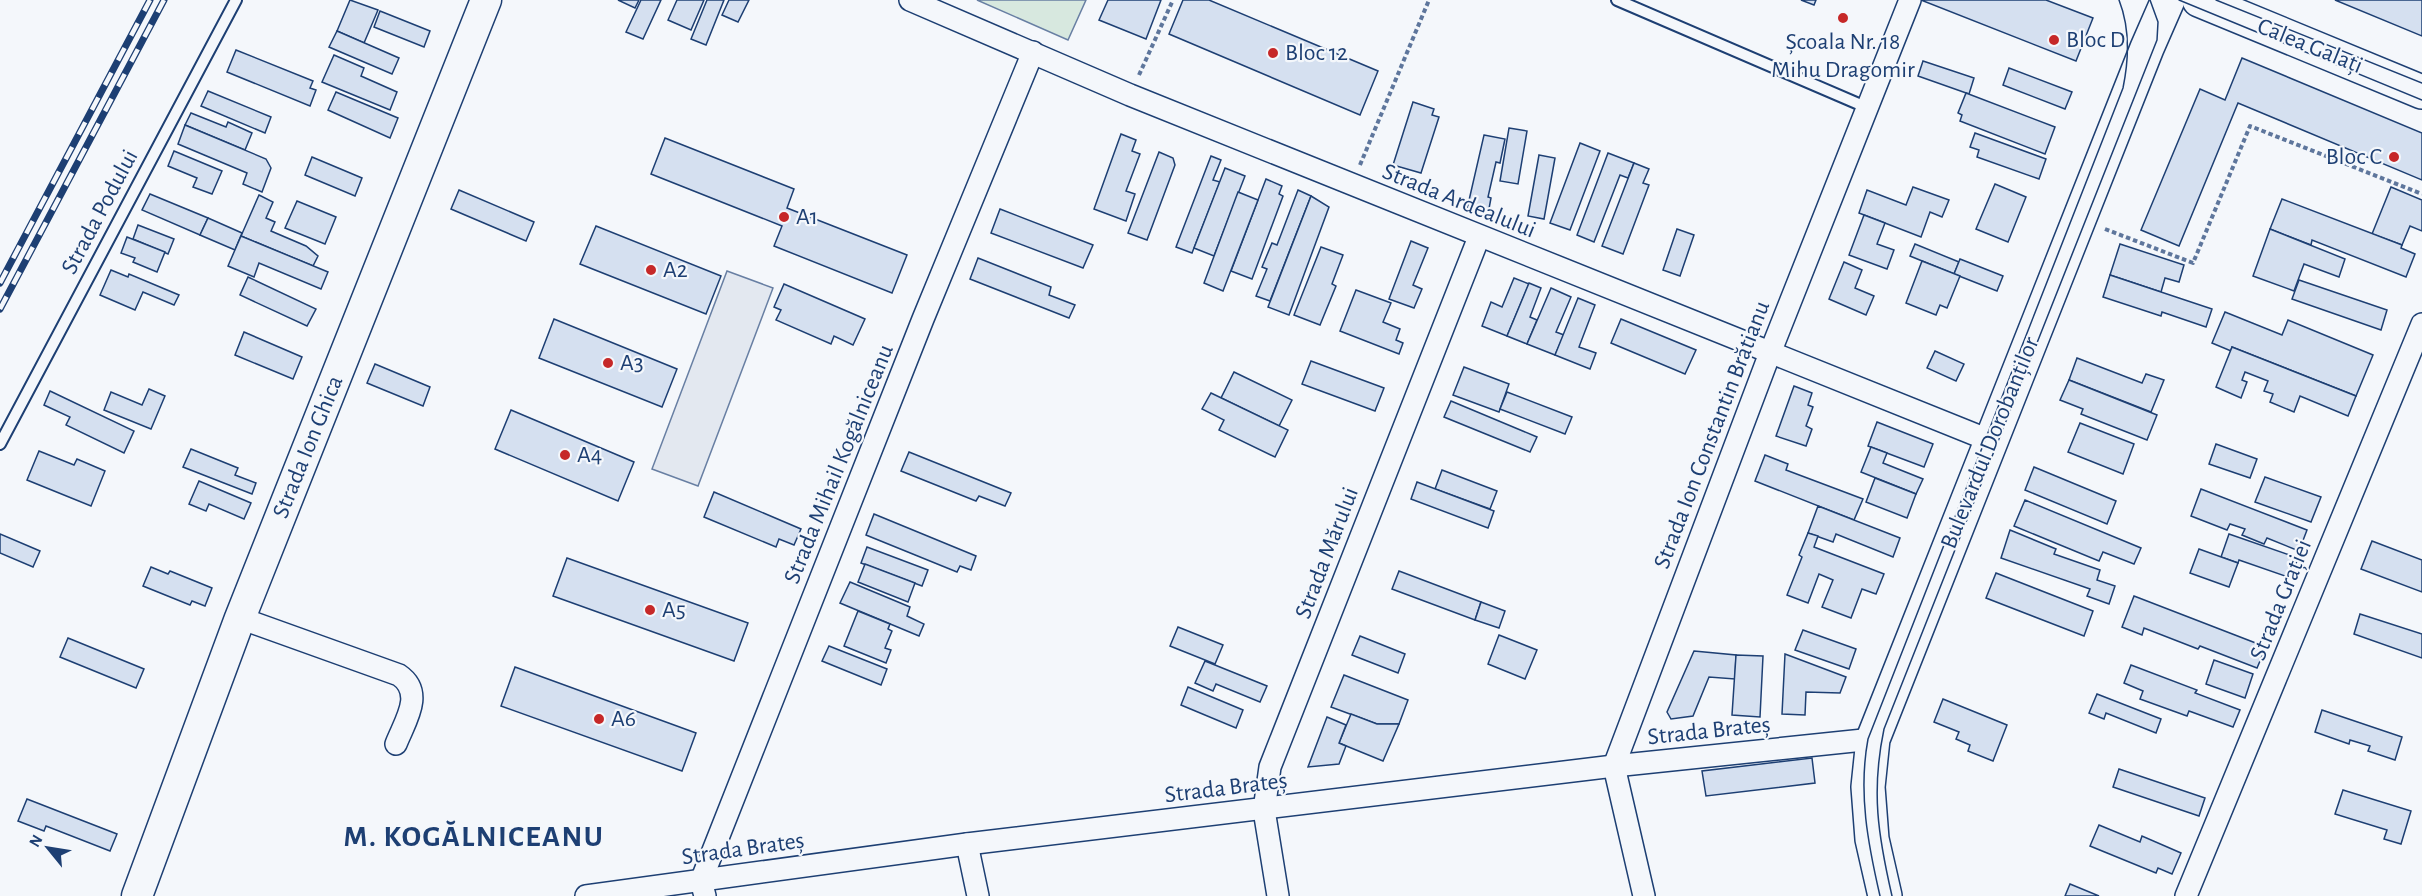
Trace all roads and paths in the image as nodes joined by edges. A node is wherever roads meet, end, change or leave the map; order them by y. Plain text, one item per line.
1 (236, 0) edge
2 (486, 0) edge
3 (910, 0) edge
4 (1173, 0) edge
5 (1429, 0) edge
6 (1617, 0) edge
7 (1910, 0) edge
8 (2168, 0) edge
9 (2199, 0) edge
10 (1033, 52) junction
11 (2422, 92) edge
12 (1130, 95) junction
13 (1868, 108) junction
14 (1351, 185) junction
15 (2422, 194) edge
16 (2079, 219) junction
17 (1479, 237) junction
18 (2422, 324) edge
19 (1770, 353) junction
20 (1991, 441) junction
21 (0, 444) edge
22 (240, 618) junction
23 (1873, 739) junction
24 (396, 744) dead end
25 (1614, 766) junction
26 (1264, 810) junction
27 (967, 844) junction
28 (703, 888) edge
29 (137, 896) edge
30 (586, 896) edge
31 (978, 896) edge
32 (1278, 896) edge
33 (1644, 896) edge
34 (1886, 896) edge
35 (2186, 896) edge

1 - 21 lane, Strada Podului
2 - 22 street, Strada Ion Ghica
3 - 10 street, Strada Ardealului
4 - 12 path
5 - 14 path
6 - 13 lane
7 - 13 street, Strada Ion Constantin Brătianu
8 - 16 main road, Bulevardul Dorobanților
9 - 11 main road, Calea Galați
10 - 12 street, Strada Ardealului
10 - 28 street, Strada Mihail Kogălniceanu
12 - 14 street, Strada Ardealului
13 - 19 street, Strada Ion Constantin Brătianu
14 - 17 street, Strada Ardealului
15 - 16 path
16 - 20 main road, Bulevardul Dorobanților
17 - 19 street, Strada Ardealului
17 - 26 street, Strada Mărului
18 - 35 street, Strada Grației
19 - 20 street, Strada Ardealului
19 - 25 street, Strada Ion Constantin Brătianu
20 - 23 main road, Bulevardul Dorobanților
22 - 24 street
22 - 29 street, Strada Ion Ghica
23 - 25 street, Strada Brateș
23 - 34 main road, Bulevardul Dorobanților
25 - 26 street, Strada Brateș
25 - 33 street
26 - 27 street, Strada Brateș
26 - 32 street, Strada Mărului
27 - 28 street, Strada Brateș
27 - 31 street
28 - 30 street, Strada Brateș

